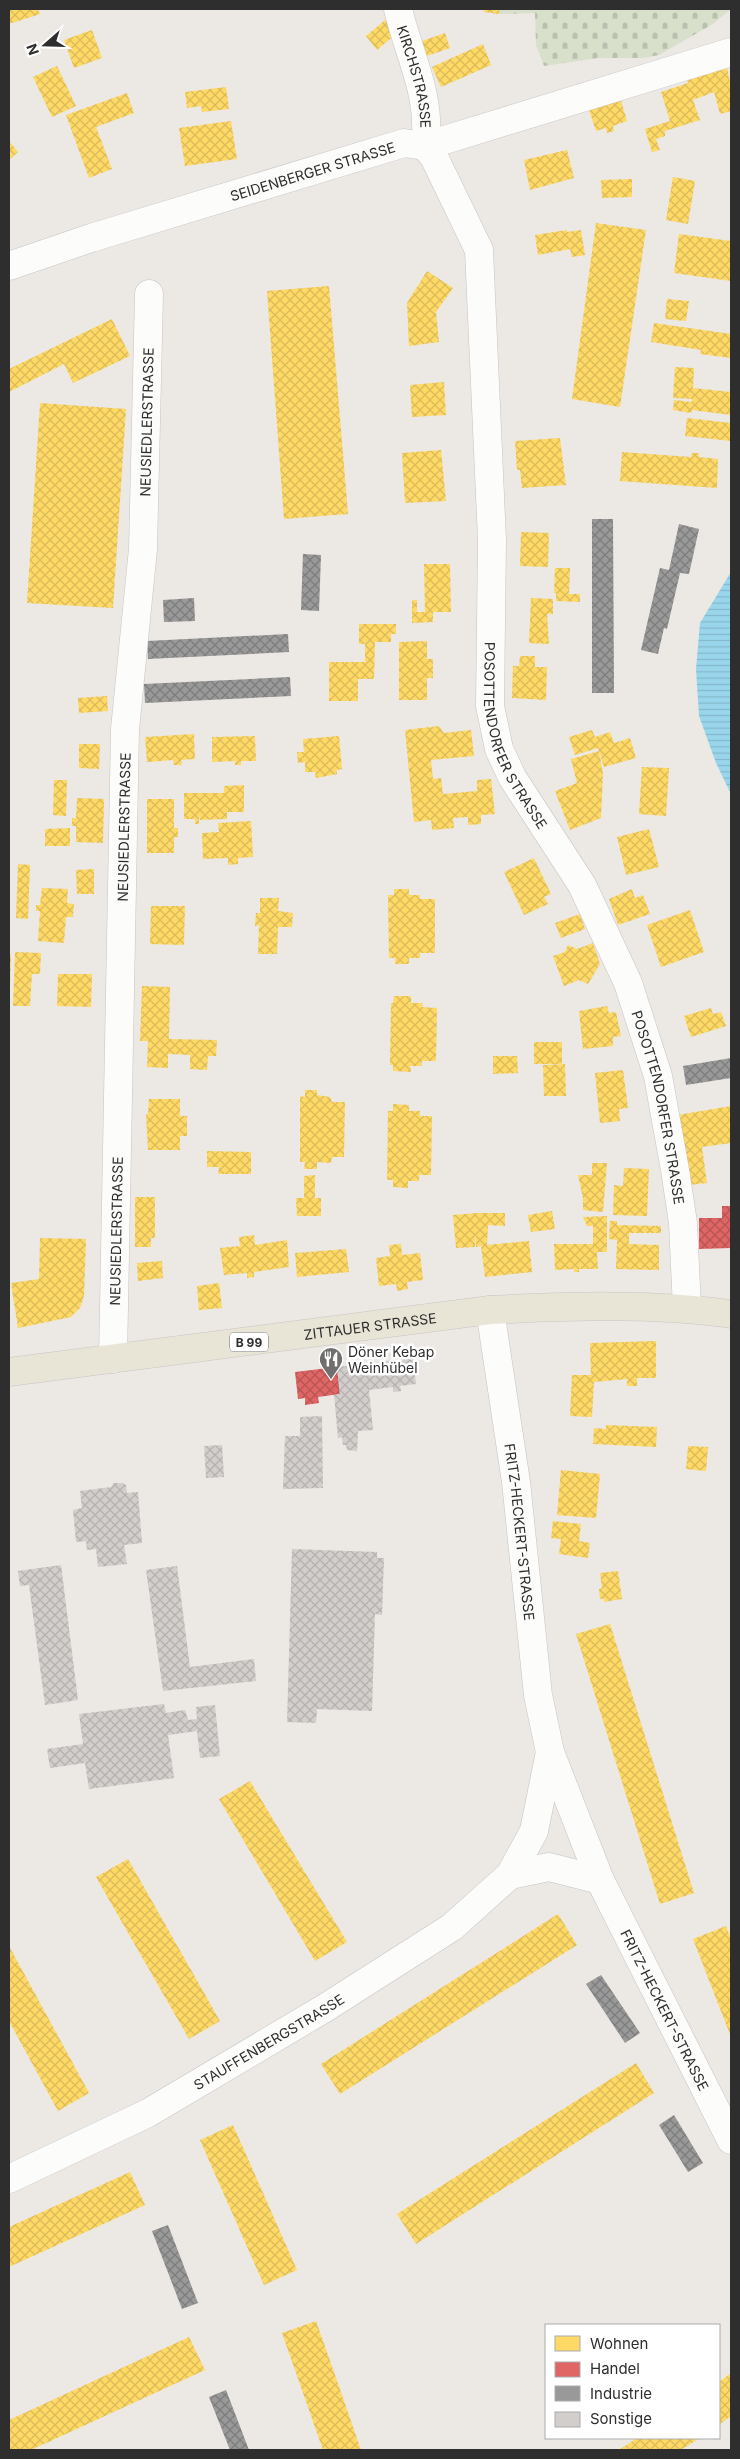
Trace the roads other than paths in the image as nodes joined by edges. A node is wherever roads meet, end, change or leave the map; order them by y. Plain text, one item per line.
1 (398, 9) edge
2 (731, 52) edge
3 (425, 146) junction
4 (9, 266) edge
5 (148, 294) dead end
6 (687, 1308) junction
7 (490, 1310) junction
8 (731, 1314) edge
9 (113, 1359) junction
10 (9, 1372) edge
11 (550, 1752) junction
12 (510, 1875) junction
13 (600, 1880) junction
14 (731, 2140) edge
15 (9, 2179) edge

1 - 3 street, KIRCHSTRASSE
2 - 3 street, SEIDENBERGER STRASSE
3 - 4 street, SEIDENBERGER STRASSE
3 - 6 street, POSOTTENDORFER STRASSE
5 - 9 street, NEUSIEDLERSTRASSE
6 - 7 main road, ZITTAUER STRASSE / B 99
6 - 8 main road, ZITTAUER STRASSE / B 99
7 - 9 main road, ZITTAUER STRASSE / B 99
7 - 11 street, FRITZ-HECKERT-STRASSE
9 - 10 main road, ZITTAUER STRASSE / B 99
11 - 12 street, FRITZ-HECKERT-STRASSE
11 - 13 street, FRITZ-HECKERT-STRASSE
12 - 13 street
12 - 15 street, STAUFFENBERGSTRASSE
13 - 14 street, FRITZ-HECKERT-STRASSE

